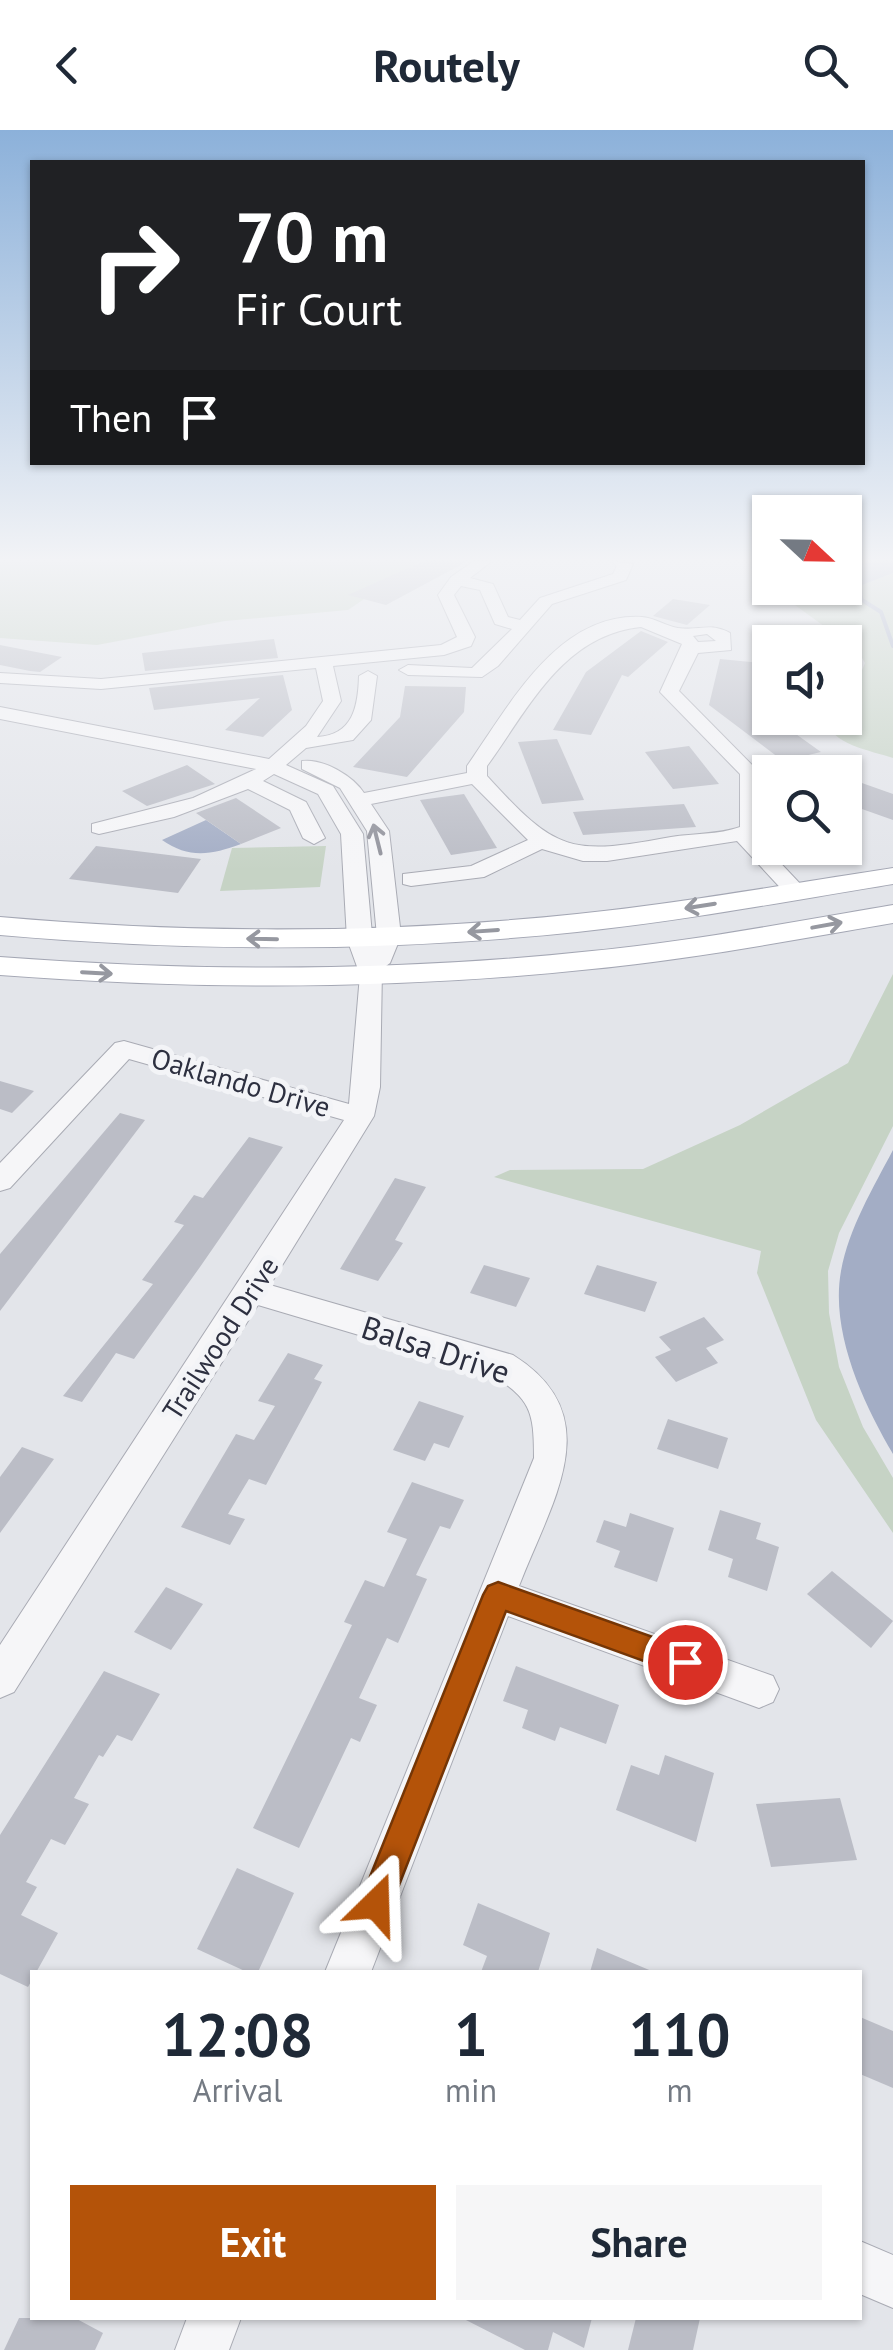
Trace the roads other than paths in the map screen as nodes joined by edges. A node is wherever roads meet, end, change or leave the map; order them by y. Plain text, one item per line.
1 (366, 665) edge
2 (488, 665) edge
3 (553, 665) edge
4 (677, 665) edge
5 (327, 672) junction
6 (368, 676) junction
7 (0, 678) edge
8 (0, 700) edge
9 (0, 713) edge
10 (304, 742) junction
11 (278, 761) junction
12 (752, 775) edge
13 (477, 776) junction
14 (248, 782) junction
15 (360, 800) junction
16 (752, 822) edge
17 (100, 828) dead end
18 (742, 834) junction
19 (314, 838) dead end
20 (541, 842) junction
21 (893, 876) edge
22 (411, 879) dead end
23 (796, 891) junction
24 (893, 914) edge
25 (0, 926) edge
26 (389, 936) junction
27 (359, 938) junction
28 (556, 964) junction
29 (0, 966) edge
30 (372, 975) junction
31 (360, 1116) junction
32 (5, 1168) edge
33 (250, 1291) junction
34 (498, 1595) junction
35 (0, 1678) edge
36 (760, 1689) dead end
37 (349, 1970) edge
38 (862, 2268) edge
39 (893, 2282) edge
40 (213, 2320) edge
41 (202, 2350) edge

1 - 5 street
2 - 6 street
3 - 13 street
4 - 12 street
5 - 6 street
5 - 7 street
5 - 10 street
6 - 10 street
8 - 11 street
9 - 11 street
10 - 11 street
11 - 14 street
11 - 15 street
11 - 27 street, Trailwood Drive
13 - 15 street
13 - 20 street
14 - 17 street
14 - 19 street
26 -> 15 street
16 - 18 street
18 - 20 street
18 - 23 street
20 - 22 street
21 - 23 main road
23 -> 26 main road
23 - 28 main road
28 -> 24 main road
27 -> 25 main road
26 - 27 main road
26 - 30 street, Trailwood Drive
27 - 30 street, Trailwood Drive
28 - 30 main road
29 -> 30 main road
30 - 31 street, Trailwood Drive
31 - 32 street, Oaklando Drive
31 - 33 street, Trailwood Drive
33 - 34 street, Balsa Drive
33 - 35 street, Trailwood Drive
34 - 36 street
34 - 37 street, Balsa Drive
38 - 39 street
40 - 41 street

